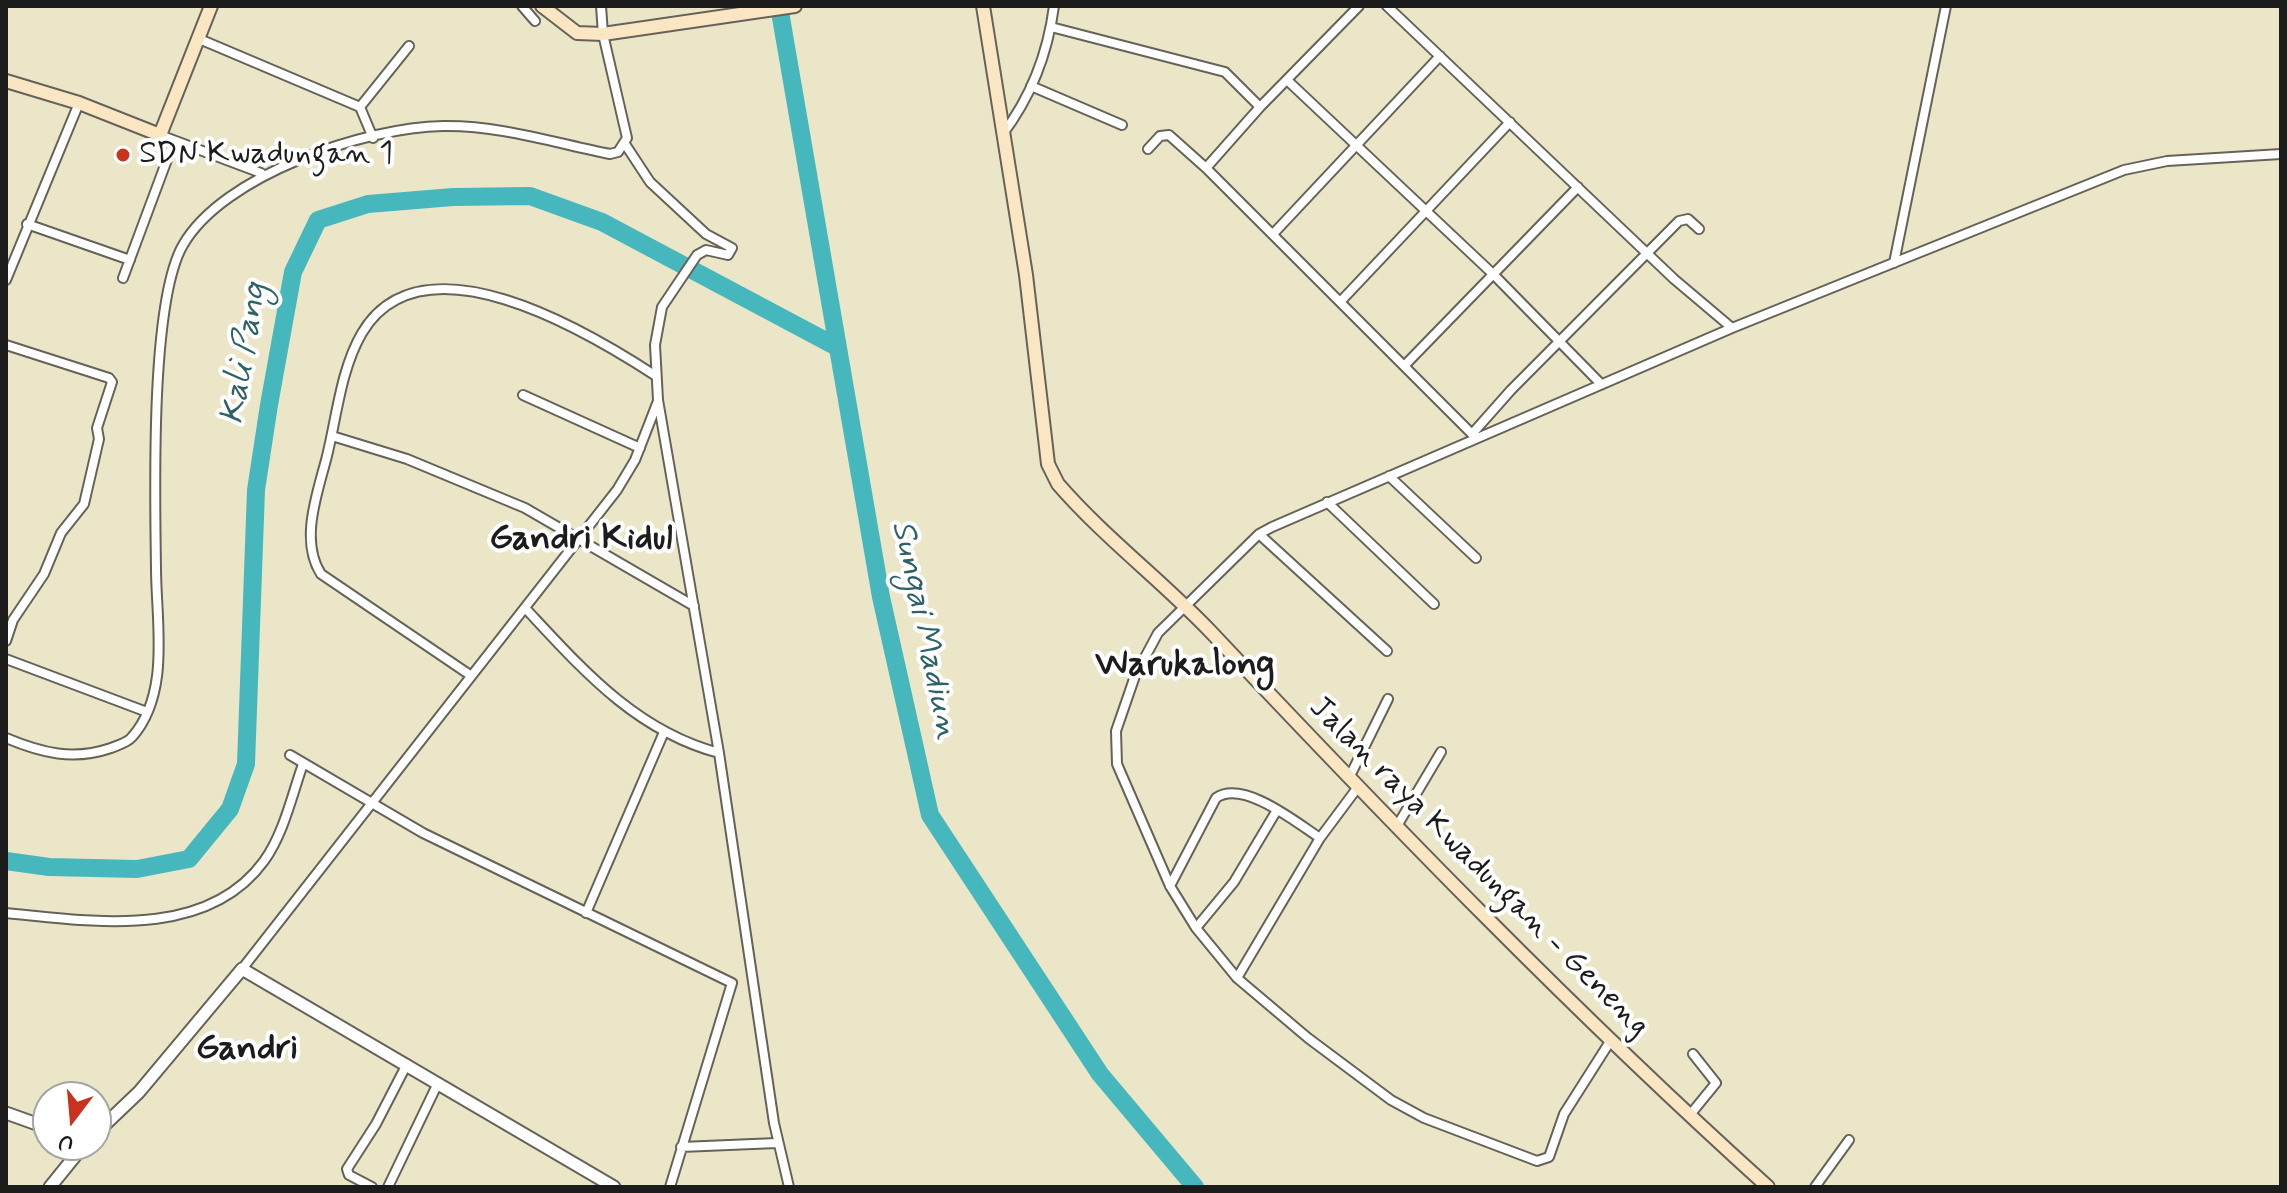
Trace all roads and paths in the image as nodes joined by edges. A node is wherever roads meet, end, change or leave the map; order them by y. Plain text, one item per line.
1 (211, 6) edge
2 (522, 6) edge
3 (542, 6) edge
4 (601, 6) edge
5 (795, 6) edge
6 (983, 6) edge
7 (1054, 6) edge
8 (1358, 6) edge
9 (1387, 6) edge
10 (1946, 6) edge
11 (535, 21) dead end
12 (1051, 27) junction
13 (603, 34) junction
14 (197, 38) junction
15 (409, 46) dead end
16 (1440, 56) junction
17 (1287, 80) junction
18 (6, 81) edge
19 (1031, 86) junction
20 (79, 103) junction
21 (360, 107) junction
22 (1260, 107) junction
23 (1510, 122) junction
24 (1122, 125) dead end
25 (160, 135) junction
26 (1002, 135) junction
27 (373, 138) junction
28 (174, 141) junction
29 (625, 144) junction
30 (1355, 146) junction
31 (1148, 149) dead end
32 (2281, 154) edge
33 (1206, 168) junction
34 (261, 173) junction
35 (1578, 187) junction
36 (1423, 210) junction
37 (27, 224) junction
38 (1699, 229) dead end
39 (1273, 234) junction
40 (1647, 252) junction
41 (130, 260) junction
42 (1894, 263) junction
43 (1494, 275) junction
44 (123, 278) dead end
45 (6, 280) edge
46 (1341, 301) junction
47 (1732, 328) junction
48 (1559, 342) junction
49 (6, 345) edge
50 (1405, 365) junction
51 (656, 376) junction
52 (1601, 384) junction
53 (523, 395) dead end
54 (658, 400) junction
55 (332, 436) junction
56 (1473, 436) junction
57 (640, 448) junction
58 (1389, 476) junction
59 (1327, 502) junction
60 (1259, 534) junction
61 (581, 540) junction
62 (1476, 558) dead end
63 (1434, 604) dead end
64 (1185, 605) junction
65 (694, 606) junction
66 (526, 609) junction
67 (6, 641) edge
68 (1387, 651) dead end
69 (6, 659) edge
70 (470, 675) junction
71 (1388, 699) dead end
72 (147, 712) junction
73 (664, 732) junction
74 (6, 738) edge
75 (1441, 752) dead end
76 (719, 753) junction
77 (290, 755) dead end
78 (303, 764) junction
79 (1354, 783) junction
80 (372, 803) junction
81 (1277, 810) junction
82 (1397, 826) junction
83 (1320, 838) junction
84 (1170, 886) junction
85 (6, 913) edge
86 (586, 913) junction
87 (1196, 928) junction
88 (242, 969) junction
89 (1237, 978) junction
90 (1611, 1040) junction
91 (1693, 1054) dead end
92 (407, 1064) junction
93 (438, 1083) junction
94 (6, 1113) edge
95 (1689, 1116) junction
96 (112, 1118) edge
97 (32, 1122) edge
98 (1849, 1140) dead end
99 (777, 1143) junction
100 (681, 1147) junction
101 (71, 1161) edge
102 (50, 1187) edge
103 (372, 1187) edge
104 (388, 1187) edge
105 (614, 1187) edge
106 (670, 1187) edge
107 (789, 1187) edge
108 (1768, 1187) edge
109 (1815, 1187) edge

1 - 14 main road
2 - 11 street
3 - 13 main road
4 - 13 street
5 - 13 main road
6 - 26 main road, Jalan raya Kwadungan - Geneng
7 - 12 street
8 - 17 street
9 - 16 street
10 - 42 street
12 - 19 street
12 - 22 street
13 - 29 street
14 - 21 street
14 - 25 main road
15 - 21 street
16 - 23 street
16 - 30 street
17 - 22 street
17 - 30 street
18 - 20 main road
19 - 24 street
19 - 26 street
20 - 25 main road
20 - 37 street
21 - 27 street
22 - 33 street
23 - 35 street
23 - 36 street
25 - 28 street
26 - 64 main road, Jalan raya Kwadungan - Geneng
27 - 29 street
27 - 34 street
28 - 34 street
28 - 41 street
29 - 51 street
30 - 36 street
30 - 39 street
31 - 33 street
32 - 42 street
33 - 39 street
34 - 72 street
35 - 40 street
35 - 43 street
36 - 43 street
36 - 46 street
37 - 41 street
37 - 45 street
38 - 40 street
39 - 46 street
40 - 47 street
40 - 48 street
41 - 44 street
42 - 47 street
43 - 48 street
43 - 50 street
46 - 50 street
47 - 52 street
48 - 52 street
48 - 56 street
49 - 67 street
50 - 56 street
51 - 54 street
51 - 55 street
52 - 56 street
53 - 57 street
54 - 57 street
54 - 65 street
55 - 61 street
55 - 70 street
56 - 58 street
57 - 61 street
58 - 59 street
58 - 62 street
59 - 60 street
59 - 63 street
60 - 64 street
60 - 68 street
61 - 65 street
61 - 66 street
64 - 79 main road, Jalan raya Kwadungan - Geneng
64 - 84 street
65 - 76 street
66 - 70 street
66 - 73 street
69 - 72 street
70 - 80 street
71 - 79 street
72 - 74 street
73 - 76 street
73 - 86 street
75 - 82 street
76 - 99 street
77 - 78 street
78 - 80 street
78 - 85 street
79 - 82 main road, Jalan raya Kwadungan - Geneng
79 - 83 street
80 - 86 street
80 - 88 street
81 - 83 street
81 - 84 street
81 - 87 street
82 - 90 main road, Jalan raya Kwadungan - Geneng
83 - 89 street
84 - 87 street
86 - 100 street
87 - 89 street
88 - 92 street
88 - 96 street
89 - 90 street
90 - 95 main road, Jalan raya Kwadungan - Geneng
91 - 95 street
92 - 93 street
92 - 103 street
93 - 104 street
93 - 105 street
94 - 97 street
95 - 108 main road, Jalan raya Kwadungan - Geneng
98 - 109 street
99 - 100 street
99 - 107 street
100 - 106 street
101 - 102 street

